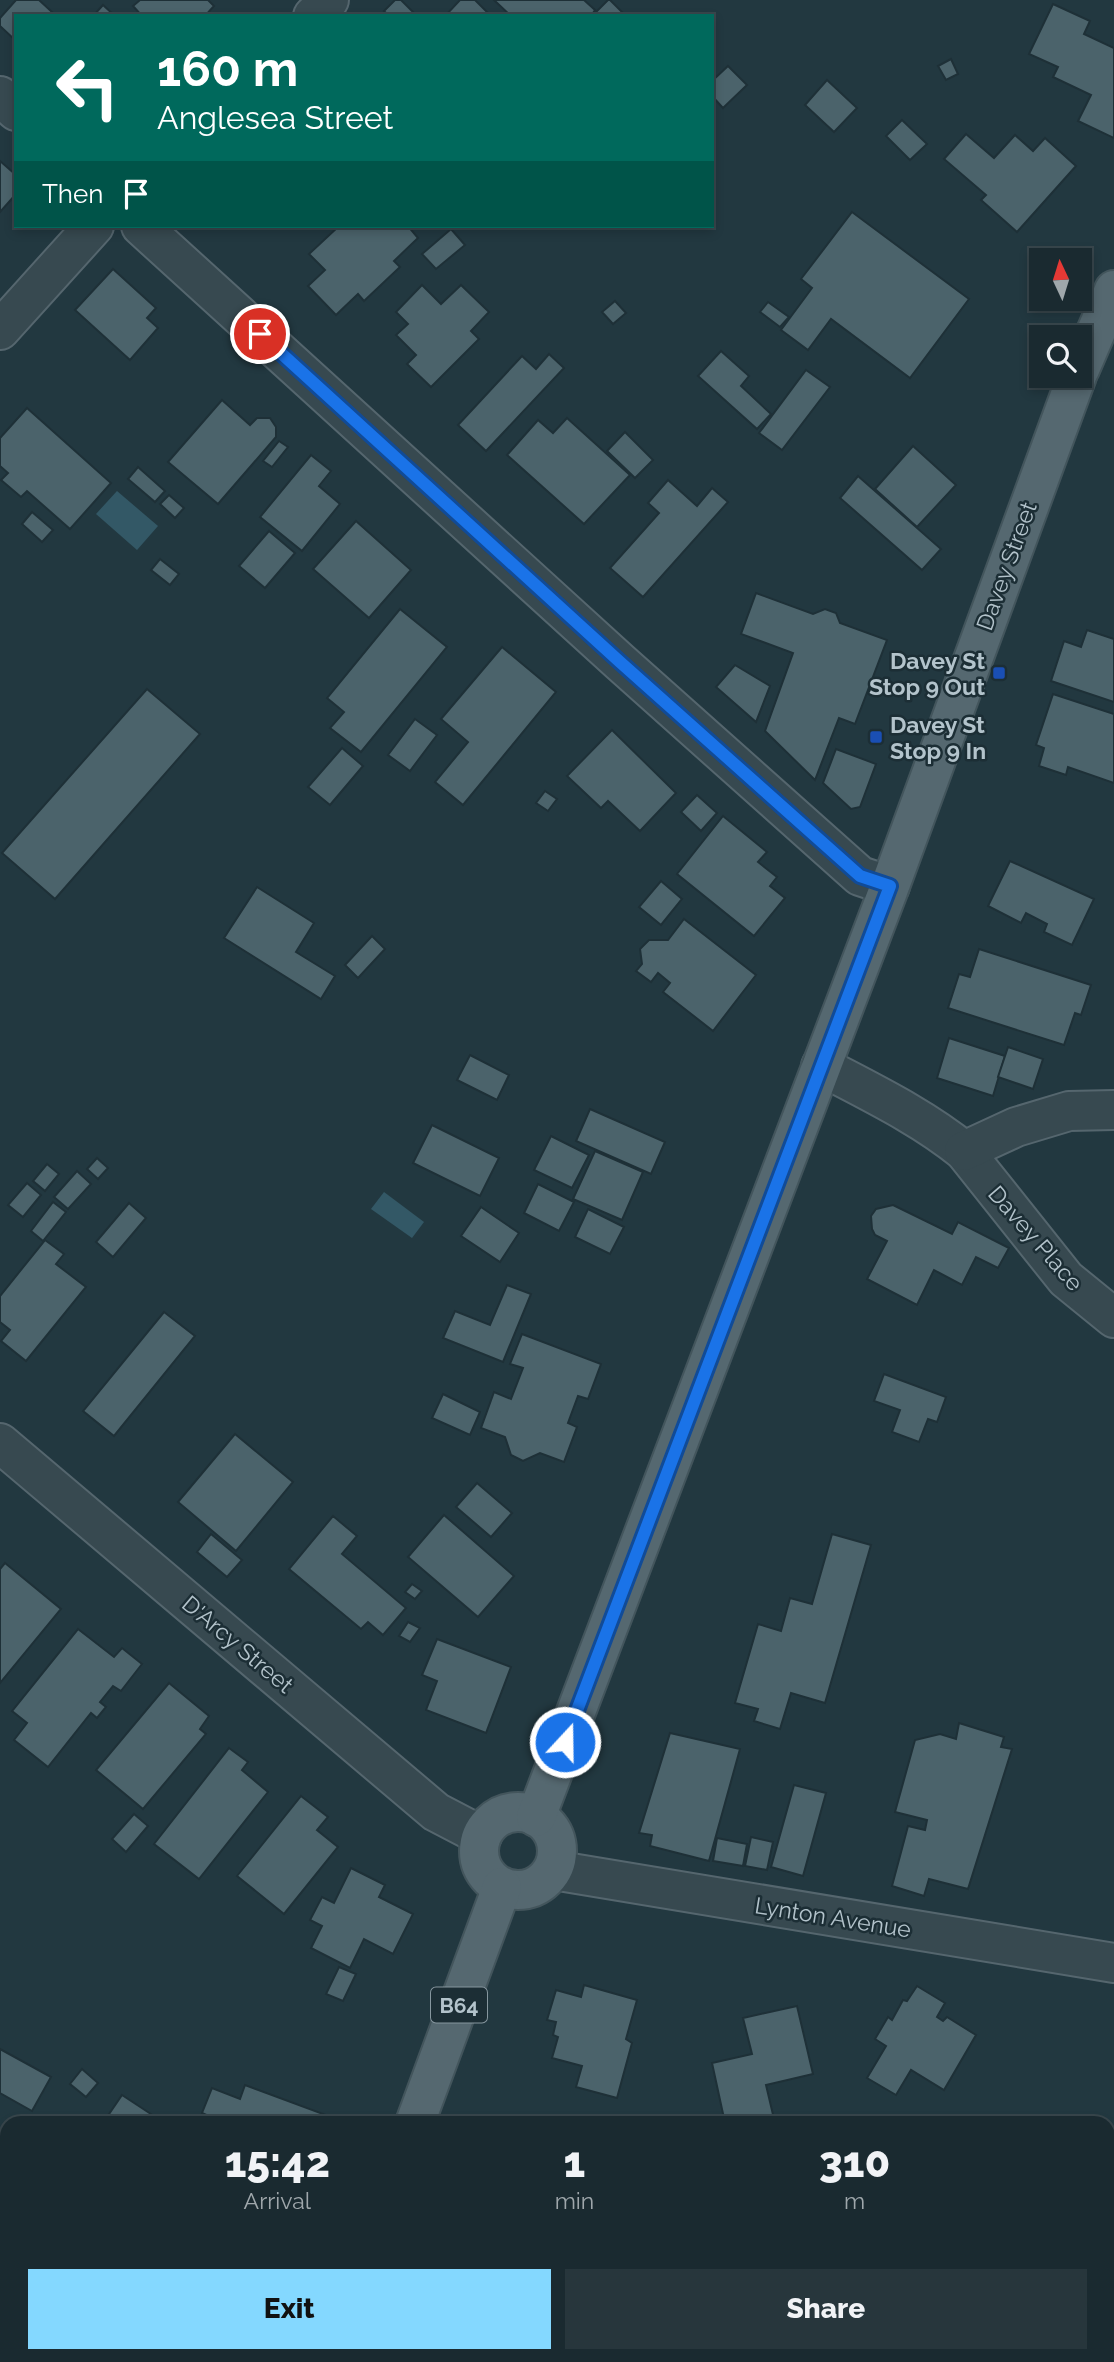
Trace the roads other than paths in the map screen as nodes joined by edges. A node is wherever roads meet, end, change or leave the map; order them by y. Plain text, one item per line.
1 (329, 0) edge
2 (315, 14) edge
3 (0, 96) edge
4 (14, 109) edge
5 (92, 228) edge
6 (143, 228) edge
7 (1114, 290) edge
8 (0, 330) edge
9 (1092, 341) edge
10 (1073, 388) edge
11 (890, 886) junction
12 (821, 1066) junction
13 (1114, 1110) edge
14 (964, 1151) junction
15 (1114, 1318) edge
16 (0, 1443) edge
17 (536, 1817) junction
18 (482, 1836) junction
19 (553, 1870) junction
20 (502, 1887) junction
21 (1114, 1963) edge
22 (418, 2116) edge

1 - 2 street
3 - 4 street
5 - 8 street
6 - 11 street
7 - 9 main road
10 - 11 main road, Davey Street
11 - 12 main road, Davey Street
12 - 14 street, Davey Place
12 - 17 main road, Davey Street
13 - 14 street
14 - 15 street, Davey Place
16 - 18 street, D'Arcy Street
17 - 18 main road
17 - 19 main road
18 - 20 main road
19 - 20 main road
19 - 21 street, Lynton Avenue
20 - 22 main road, B64

